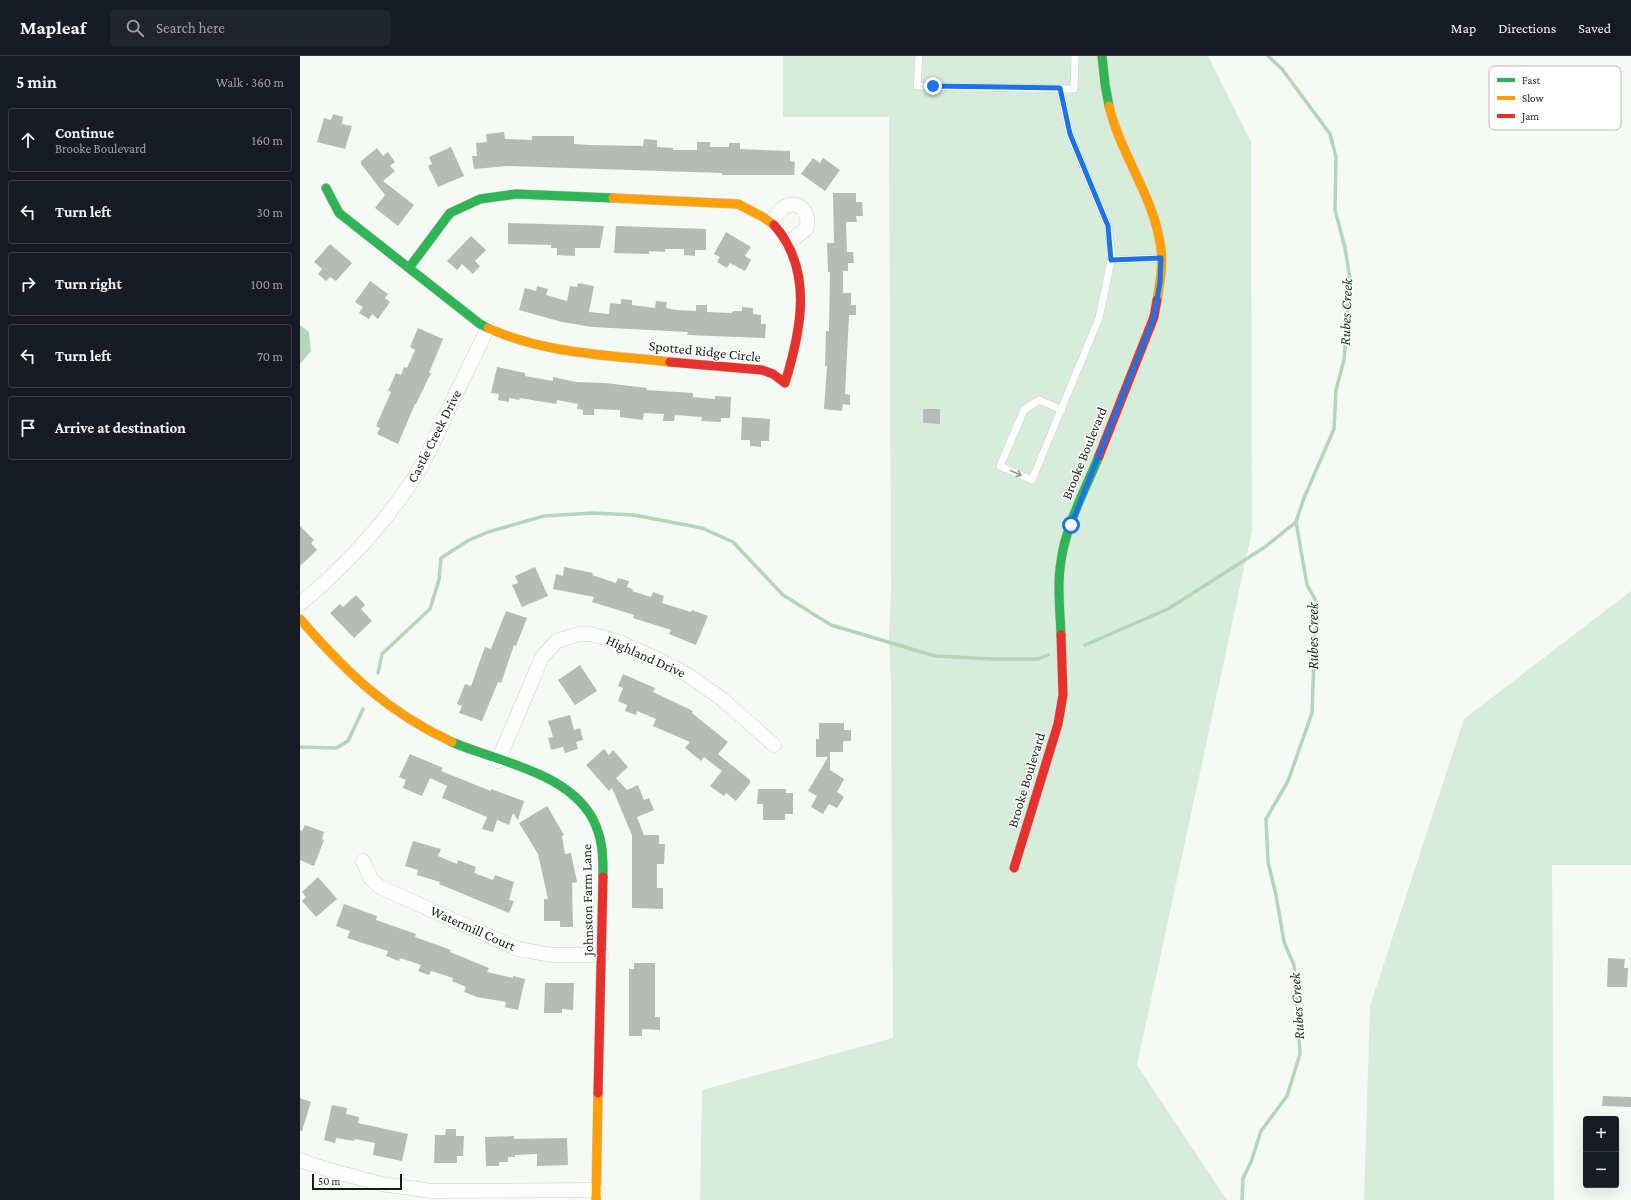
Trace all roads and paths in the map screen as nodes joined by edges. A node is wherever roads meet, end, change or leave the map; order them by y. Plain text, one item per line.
1 (919, 56) edge
2 (1075, 56) edge
3 (1102, 56) edge
4 (1060, 88) junction
5 (326, 188) dead end
6 (770, 221) junction
7 (788, 243) junction
8 (1161, 258) junction
9 (1111, 260) junction
10 (409, 268) junction
11 (488, 328) junction
12 (1062, 410) junction
13 (300, 604) edge
14 (300, 619) edge
15 (774, 745) dead end
16 (498, 761) junction
17 (363, 861) dead end
18 (1014, 868) dead end
19 (602, 955) junction
20 (300, 1160) edge
21 (596, 1195) edge

1 - 4 lane
2 - 4 lane
3 - 8 street, Brooke Boulevard
4 - 9 lane
5 - 10 street, Spotted Ridge Circle
6 - 7 street, Spotted Ridge Circle
6 - 7 street
6 - 10 street, Spotted Ridge Circle
7 - 11 street, Spotted Ridge Circle
8 - 9 lane
8 - 18 street, Brooke Boulevard
9 - 12 lane
10 - 11 street, Spotted Ridge Circle
11 - 13 street, Castle Creek Drive
12 -> 12 lane
14 - 16 street, Johnston Farm Lane
15 - 16 street, Highland Drive
16 - 19 street, Johnston Farm Lane
17 - 19 street, Watermill Court
19 - 21 street, Johnston Farm Lane
20 - 21 street

